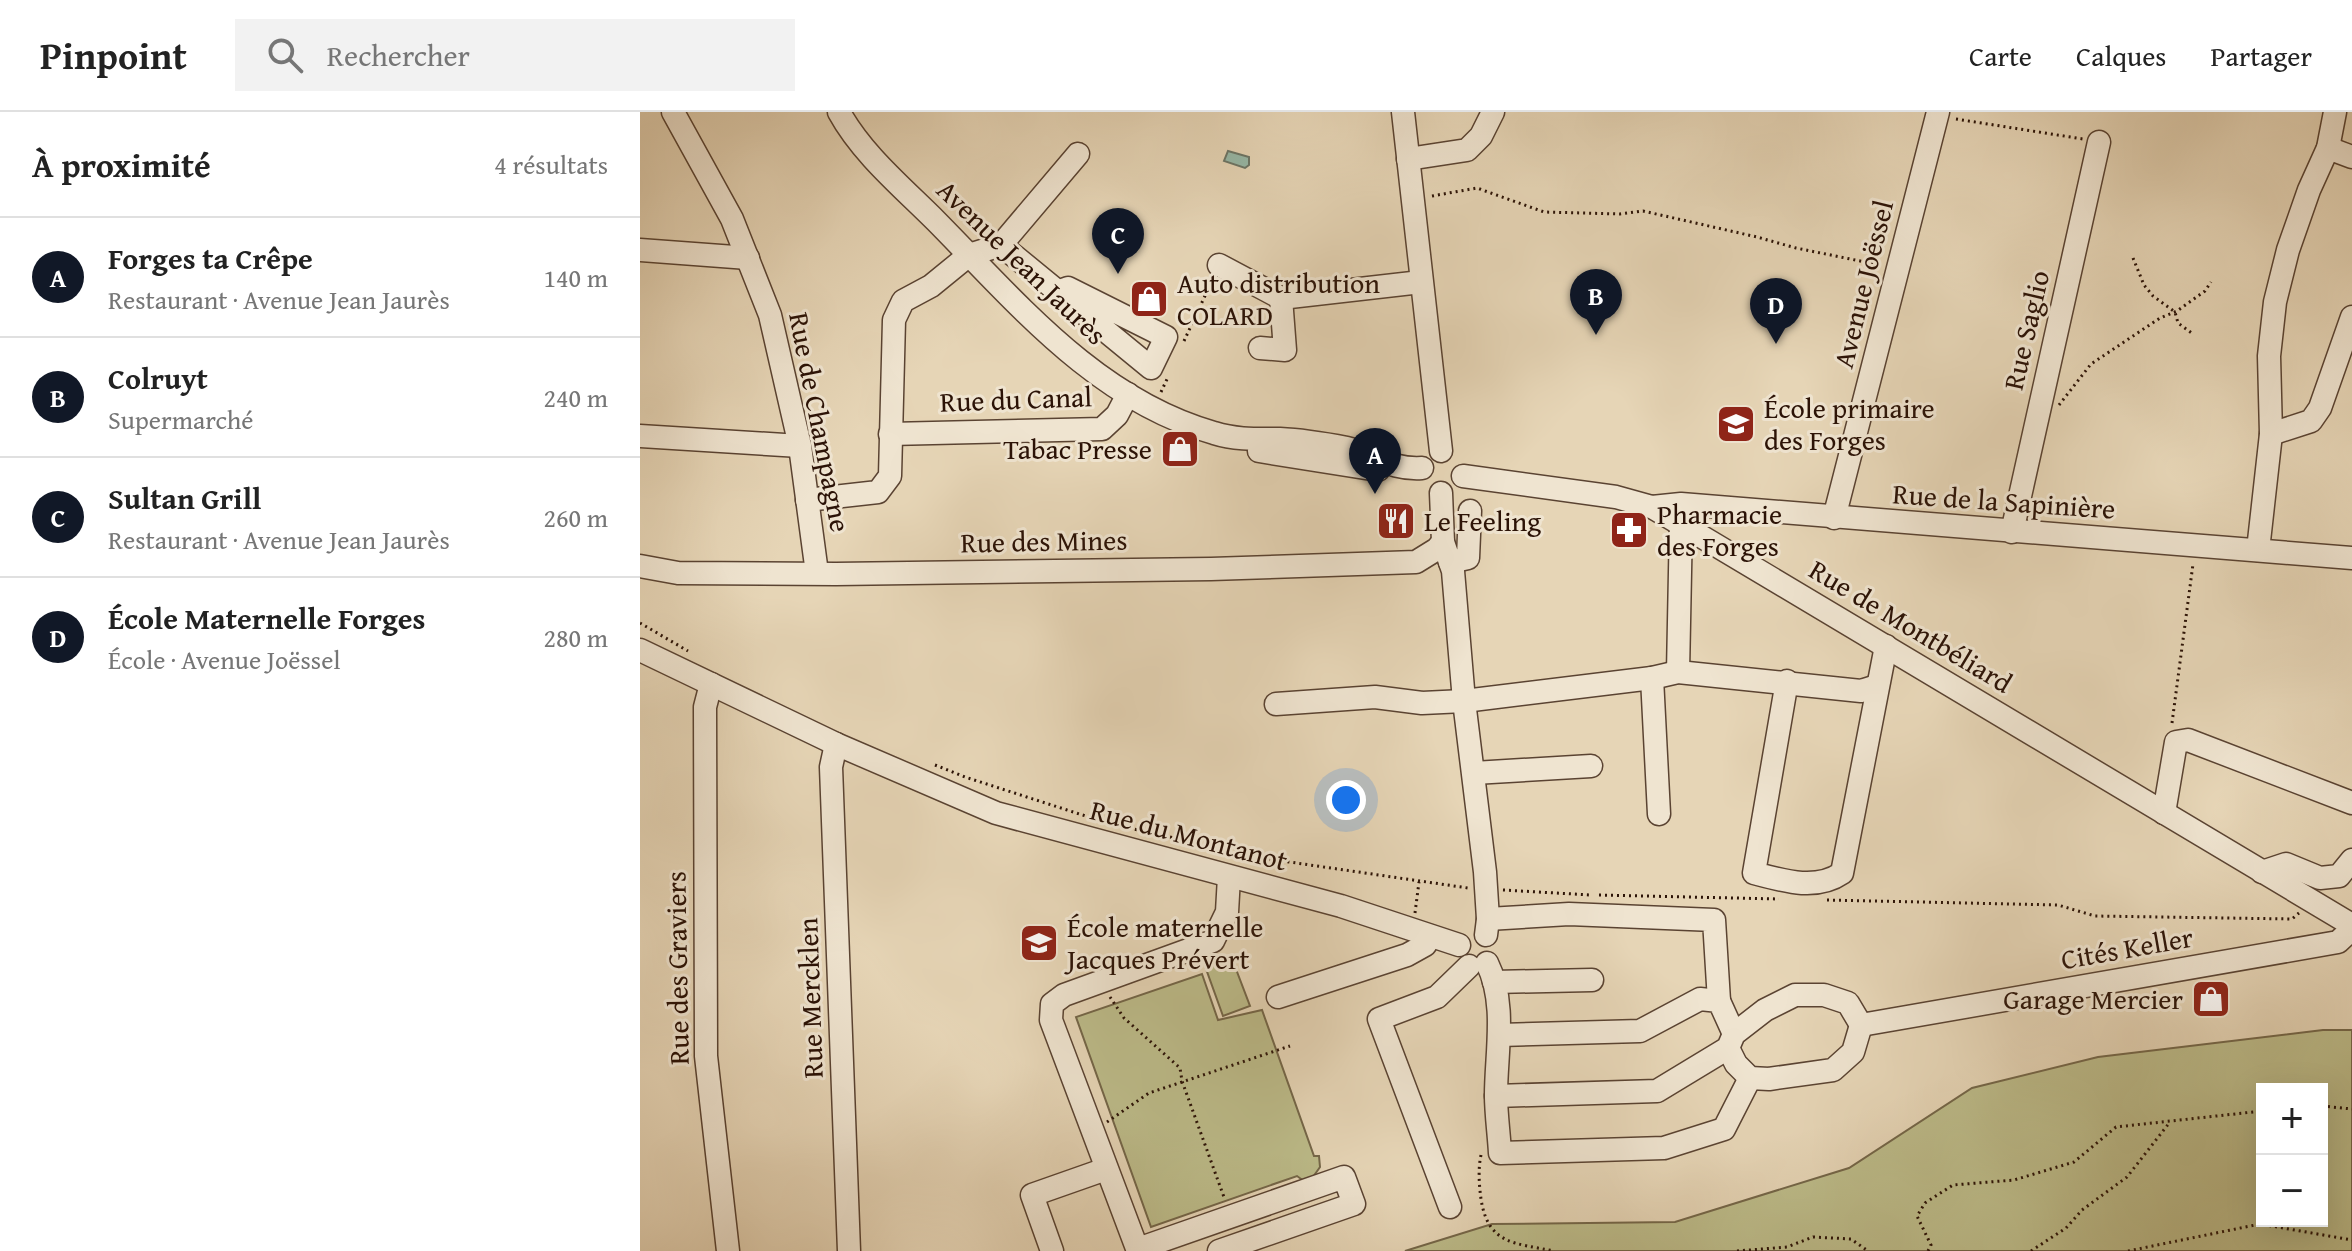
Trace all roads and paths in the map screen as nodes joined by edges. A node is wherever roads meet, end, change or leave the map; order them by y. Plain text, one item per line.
1 (673, 112) edge
2 (839, 112) edge
3 (1403, 112) edge
4 (1493, 112) edge
5 (2335, 112) edge
6 (1937, 115) edge
7 (2099, 142) joint
8 (2328, 148) junction
9 (1078, 154) dead end
10 (2352, 157) edge
11 (1408, 159) junction
12 (1426, 200) dead end
13 (1001, 245) junction
14 (640, 250) edge
15 (969, 255) junction
16 (748, 258) junction
17 (2133, 258) dead end
18 (1890, 259) dead end
19 (1219, 265) joint
20 (1421, 282) junction
21 (2211, 282) dead end
22 (1057, 292) dead end
23 (1281, 298) junction
24 (2175, 312) junction
25 (2352, 317) edge
26 (2193, 334) dead end
27 (1182, 346) dead end
28 (1260, 348) dead end
29 (1169, 373) dead end
30 (1163, 387) dead end
31 (1128, 394) junction
32 (2037, 421) junction
33 (890, 434) junction
34 (2271, 434) junction
35 (640, 436) edge
36 (800, 446) junction
37 (1441, 451) junction
38 (1422, 468) junction
39 (1463, 476) junction
40 (1441, 493) junction
41 (807, 500) junction
42 (1652, 507) junction
43 (1470, 511) dead end
44 (1834, 518) junction
45 (1681, 522) junction
46 (2012, 532) junction
47 (2195, 546) junction
48 (2258, 550) junction
49 (1447, 552) junction
50 (2352, 558) edge
51 (640, 566) edge
52 (817, 573) junction
53 (640, 623) edge
54 (1886, 646) junction
55 (640, 650) edge
56 (688, 651) dead end
57 (1678, 672) junction
58 (1652, 678) junction
59 (1787, 681) junction
60 (711, 684) junction
61 (1877, 686) junction
62 (1464, 701) junction
63 (1276, 704) dead end
64 (2176, 742) junction
65 (836, 744) junction
66 (925, 761) dead end
67 (1591, 766) dead end
68 (1474, 773) junction
69 (2352, 803) edge
70 (2164, 813) junction
71 (1659, 814) dead end
72 (1100, 821) dead end
73 (1115, 825) dead end
74 (2352, 860) edge
75 (1229, 877) junction
76 (1419, 882) junction
77 (1487, 889) junction
78 (2317, 889) junction
79 (1788, 899) dead end
80 (1819, 900) dead end
81 (1414, 921) dead end
82 (1487, 927) junction
83 (2352, 927) edge
84 (1430, 937) junction
85 (1459, 945) junction
86 (1483, 970) junction
87 (1104, 980) junction
88 (1592, 980) dead end
89 (1278, 997) dead end
90 (1719, 1001) junction
91 (1861, 1025) junction
92 (1500, 1035) junction
93 (1731, 1041) junction
94 (1290, 1046) dead end
95 (1750, 1078) junction
96 (1182, 1081) junction
97 (1496, 1096) junction
98 (2328, 1107) edge
99 (2352, 1109) edge
100 (2256, 1112) edge
101 (2170, 1122) junction
102 (1092, 1129) junction
103 (1499, 1134) junction
104 (1106, 1169) junction
105 (1450, 1207) dead end
106 (1240, 1213) junction
107 (2352, 1240) edge
108 (1138, 1250) edge
109 (728, 1251) edge
110 (849, 1251) edge
111 (1052, 1251) edge
112 (1219, 1251) edge
113 (1554, 1251) edge
114 (1737, 1251) edge
115 (1868, 1251) edge
116 (1928, 1251) edge
117 (2031, 1251) edge
118 (2128, 1251) edge

1 - 16 street, Rue de Champagne
2 - 15 street, Avenue Jean Jaurès
3 - 11 street
4 - 11 street
5 - 8 street
6 - 7 path
6 - 44 street, Avenue Joëssel
7 - 32 street, Rue Saglio
8 - 10 street
8 - 34 street
9 - 13 street
11 - 20 street
12 - 18 path
13 - 15 street
13 - 22 street
14 - 16 street
15 - 31 street, Avenue Jean Jaurès
15 - 33 street
16 - 36 street, Rue de Champagne
17 - 24 path
19 - 23 street
19 - 27 path
20 - 23 street
20 - 37 street
21 - 24 path
23 - 28 street
24 - 26 path
24 - 32 path
25 - 34 street
29 - 30 path
31 - 33 street, Rue du Canal
31 - 38 street, Avenue Jean Jaurès
32 - 46 street, Rue Saglio
33 - 41 street
34 - 48 street
35 - 36 street
36 - 41 street, Rue de Champagne
37 - 38 street
37 - 39 street
38 - 40 street
39 - 40 street
39 - 42 street, Rue de Montbéliard
40 - 49 street
41 - 52 street, Rue de Champagne
42 - 44 street, Rue de la Sapinière
42 - 45 street, Rue de Montbéliard
43 - 49 street
44 - 46 street, Rue de la Sapinière
45 - 54 street, Rue de Montbéliard
45 - 57 street
46 - 47 street, Rue de la Sapinière
47 - 48 street, Rue de la Sapinière
47 - 64 path
48 - 50 street, Rue de la Sapinière
49 - 52 street, Rue des Mines
49 - 62 street
51 - 52 street, Rue des Mines
53 - 56 path
54 - 61 street
54 - 70 street, Rue de Montbéliard
55 - 60 street, Rue du Montanot
57 - 58 street
57 - 59 street
58 - 62 street
58 - 71 street
59 - 61 street
59 - 61 street
60 - 65 street, Rue du Montanot
60 - 109 street, Rue des Graviers
62 - 63 street
62 - 68 street
64 - 69 street
64 - 70 street
65 - 75 street, Rue du Montanot
65 - 110 street, Rue Mercklen
66 - 72 path
67 - 68 street
68 - 77 street
70 - 78 street, Rue de Montbéliard
73 - 76 path
74 - 78 street
75 - 84 street, Rue du Montanot
75 - 87 street
76 - 77 path
76 - 81 path
77 - 79 path
77 - 82 street
78 - 80 path
78 - 83 street
82 - 85 street
82 - 86 street
82 - 90 street
83 - 91 street, Cités Keller
84 - 85 street, Rue du Montanot
84 - 89 street
85 - 86 street
86 - 88 street
86 - 92 street
86 - 105 street
87 - 96 path
87 - 102 street
90 - 92 street
90 - 93 street
91 - 93 street
91 - 95 street
92 - 97 street
93 - 95 street
93 - 97 street
94 - 96 path
95 - 103 street
96 - 102 path
96 - 106 path
97 - 103 street
98 - 99 path
100 - 101 path
101 - 116 path
101 - 117 path
102 - 104 street
103 - 113 path
104 - 108 street
104 - 111 street
106 - 108 street
106 - 112 street
107 - 118 path
114 - 115 path

